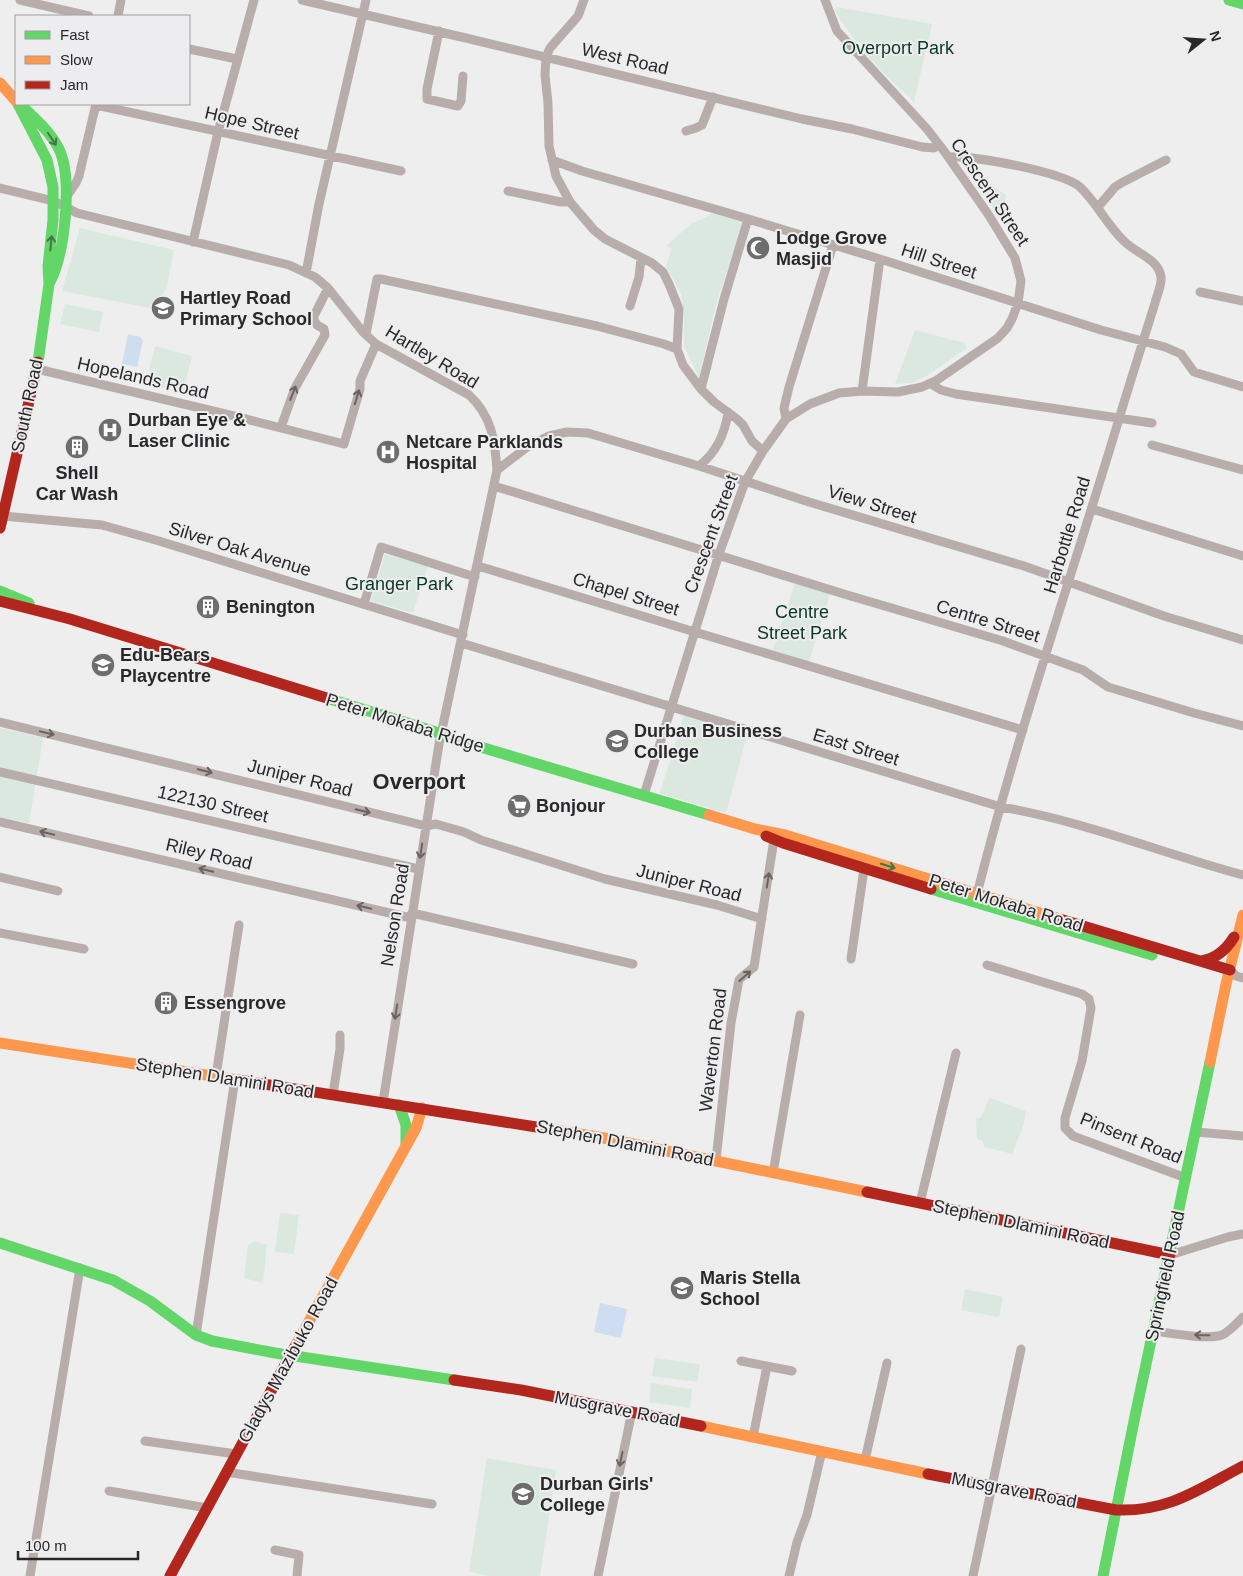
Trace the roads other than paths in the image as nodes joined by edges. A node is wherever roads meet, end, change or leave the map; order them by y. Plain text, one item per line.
1 (20, 0) edge
2 (121, 0) edge
3 (254, 0) edge
4 (302, 0) edge
5 (366, 0) edge
6 (584, 0) edge
7 (825, 0) edge
8 (1229, 0) edge
9 (1243, 4) edge
10 (363, 14) junction
11 (85, 15) edge
12 (118, 15) edge
13 (439, 31) junction
14 (190, 48) edge
15 (546, 57) junction
16 (237, 59) junction
17 (463, 76) dead end
18 (0, 83) edge
19 (713, 97) junction
20 (15, 100) edge
21 (19, 105) edge
22 (20, 105) edge
23 (96, 105) edge
24 (100, 105) edge
25 (686, 131) dead end
26 (218, 132) junction
27 (939, 145) junction
28 (330, 157) junction
29 (949, 157) junction
30 (552, 160) junction
31 (1166, 160) dead end
32 (401, 171) dead end
33 (0, 188) edge
34 (508, 191) dead end
35 (67, 196) junction
36 (54, 201) junction
37 (570, 202) junction
38 (1098, 207) junction
39 (66, 208) junction
40 (748, 219) junction
41 (193, 242) junction
42 (833, 245) junction
43 (641, 258) junction
44 (880, 259) junction
45 (306, 272) junction
46 (50, 284) junction
47 (328, 288) junction
48 (1200, 292) dead end
49 (1243, 301) edge
50 (1018, 303) junction
51 (630, 306) dead end
52 (366, 334) junction
53 (1143, 342) junction
54 (376, 344) junction
55 (677, 350) junction
56 (37, 369) junction
57 (931, 384) junction
58 (1243, 387) edge
59 (701, 389) junction
60 (862, 391) junction
61 (728, 412) junction
62 (786, 419) junction
63 (1120, 419) junction
64 (1152, 423) dead end
65 (281, 427) junction
66 (1152, 445) dead end
67 (763, 452) junction
68 (699, 466) junction
69 (497, 470) junction
70 (1243, 470) edge
71 (745, 482) junction
72 (494, 486) junction
73 (1092, 509) junction
74 (1, 522) edge
75 (719, 554) junction
76 (1243, 556) edge
77 (478, 566) junction
78 (475, 577) junction
79 (1070, 583) junction
80 (1, 593) edge
81 (364, 604) junction
82 (695, 632) junction
83 (462, 639) junction
84 (1243, 640) edge
85 (1046, 656) junction
86 (671, 707) junction
87 (0, 722) edge
88 (1243, 726) edge
89 (1023, 730) junction
90 (441, 734) junction
91 (0, 772) edge
92 (644, 795) junction
93 (1001, 807) junction
94 (0, 822) edge
95 (426, 826) junction
96 (774, 836) junction
97 (418, 869) junction
98 (864, 869) junction
99 (1243, 875) edge
100 (0, 877) edge
101 (920, 881) junction
102 (58, 891) dead end
103 (977, 894) junction
104 (1243, 915) edge
105 (412, 916) junction
106 (762, 919) junction
107 (239, 925) dead end
108 (1239, 928) junction
109 (0, 933) edge
110 (84, 949) dead end
111 (850, 959) dead end
112 (1199, 961) junction
113 (632, 964) dead end
114 (987, 965) dead end
115 (1234, 975) edge
116 (800, 1015) dead end
117 (340, 1035) dead end
118 (0, 1043) edge
119 (956, 1053) dead end
120 (216, 1076) junction
121 (235, 1079) junction
122 (333, 1094) junction
123 (383, 1102) junction
124 (399, 1105) junction
125 (422, 1108) junction
126 (1196, 1132) junction
127 (1243, 1136) edge
128 (406, 1144) junction
129 (716, 1160) junction
130 (773, 1173) junction
131 (1186, 1178) junction
132 (920, 1203) junction
133 (1243, 1234) edge
134 (0, 1243) edge
135 (1170, 1255) junction
136 (80, 1268) junction
137 (1243, 1317) edge
138 (1154, 1331) junction
139 (196, 1335) junction
140 (1021, 1349) dead end
141 (290, 1355) junction
142 (741, 1361) dead end
143 (887, 1363) dead end
144 (767, 1366) junction
145 (792, 1371) dead end
146 (632, 1411) junction
147 (753, 1437) junction
148 (145, 1441) dead end
149 (822, 1451) junction
150 (236, 1454) junction
151 (865, 1460) junction
152 (1243, 1466) edge
153 (226, 1472) junction
154 (1121, 1484) junction
155 (992, 1486) junction
156 (110, 1491) dead end
157 (432, 1504) dead end
158 (207, 1508) junction
159 (1116, 1510) junction
160 (1138, 1511) junction
161 (275, 1550) dead end
162 (30, 1576) edge
163 (170, 1576) edge
164 (297, 1576) edge
165 (598, 1576) edge
166 (789, 1576) edge
167 (974, 1576) edge
168 (1103, 1576) edge

1 - 11 street
2 - 12 street
3 - 16 street
4 - 10 street, West Road
5 - 10 street
6 - 15 street
7 - 27 street, Crescent Street
8 - 9 street
10 - 13 street, West Road
10 - 28 street
13 - 15 street, West Road
13 - 17 street
14 - 16 street
15 - 19 street, West Road
15 - 30 street
16 - 26 street
18 - 20 street
19 - 25 street
19 - 27 street, West Road
21 - 36 street, South Road
22 -> 35 street, South Road
23 - 35 street
24 - 26 street, Hope Street
26 - 28 street, Hope Street
26 - 41 street
27 - 29 street, Crescent Street
28 - 32 street, Hope Street
28 - 45 street
29 - 38 street
29 - 50 street, Crescent Street
30 - 37 street
30 - 40 street, Hill Street
31 - 38 street
33 - 36 street, Hartley Road
34 - 37 street
35 - 39 street, South Road
36 - 39 street, Hartley Road
46 -> 36 street, South Road
37 - 43 street
38 - 53 street, Harbottle Road
39 - 41 street, Hartley Road
39 - 46 street, South Road
40 - 42 street, Hill Street
40 - 59 street
41 - 45 street, Hartley Road
42 - 44 street, Hill Street
42 - 62 street
43 - 51 street
43 - 55 street
44 - 50 street, Hill Street
44 - 60 street
45 - 47 street, Hartley Road
46 - 56 street, South Road
47 - 52 street, Hartley Road
65 -> 47 street
48 - 49 street
50 - 53 street, Hill Street
50 - 57 street, Crescent Street
52 - 54 street, Hartley Road
52 - 55 street
53 - 58 street, Hill Street
53 - 63 street, Harbottle Road
65 -> 54 street, Hopelands Road
54 - 69 street, Hartley Road
55 - 59 street
56 - 65 street, Hopelands Road
56 - 74 street, South Road
57 - 60 street, Crescent Street
57 - 63 street
59 - 61 street
60 - 62 street, Crescent Street
61 - 67 street
61 - 68 street
62 - 67 street, Crescent Street
63 - 64 street
63 - 73 street, Harbottle Road
66 - 70 street
67 - 71 street, Crescent Street
68 - 69 street, View Street
68 - 71 street, View Street
69 - 72 street, Hartley Road
71 - 75 street, Crescent Street
71 - 79 street, View Street
72 - 75 street, Centre Street
72 - 77 street, Hartley Road
73 - 76 street
73 - 79 street, Harbottle Road
74 - 81 street, Silver Oak Avenue
75 - 82 street, Crescent Street
75 - 85 street, Centre Street
77 - 78 street, Hartley Road
77 - 82 street, Chapel Street
78 - 81 street
78 - 83 street, Hartley Road
79 - 84 street, View Street
79 - 85 street, Harbottle Road
80 - 90 street, Peter Mokaba Ridge
81 - 83 street, Silver Oak Avenue
82 - 86 street, Crescent Street
82 - 89 street, Chapel Street
83 - 86 street, East Street
83 - 90 street, Hartley Road
85 - 88 street, Centre Street
85 - 89 street, Harbottle Road
86 - 92 street, Crescent Street
86 - 93 street, East Street
87 -> 95 street, Juniper Road
89 - 93 street, Harbottle Road
90 - 92 street, Peter Mokaba Ridge
90 - 95 street, Nelson Road
91 - 97 street, 122130 Street
92 - 96 street, Peter Mokaba Ridge
93 - 99 street, East Street
93 - 103 street, Harbottle Road
105 -> 94 street, Riley Road
95 -> 97 street, Nelson Road
95 - 106 street, Juniper Road
96 - 98 street, Peter Mokaba Road
96 -> 101 street, Peter Mokaba Road
106 -> 96 street, Waverton Road
97 - 105 street, Nelson Road
98 - 101 street, Peter Mokaba Road
98 - 111 street
100 - 102 street
101 - 103 street, Peter Mokaba Road
101 - 115 street, Peter Mokaba Road
103 - 112 street, Peter Mokaba Road
104 - 108 street
105 - 113 street, Riley Road
105 -> 123 street, Nelson Road
129 -> 106 street, Waverton Road
107 - 120 street
108 - 112 street
108 - 115 street, Springfield Road
109 - 110 street
112 - 115 street, Peter Mokaba Road
114 - 131 street, Pinsent Road
115 - 126 street, Springfield Road
116 - 130 street
117 - 122 street
118 - 120 street, Stephen Dlamini Road
119 - 132 street
120 - 121 street, Stephen Dlamini Road
121 - 122 street, Stephen Dlamini Road
121 - 139 street
122 - 123 street, Stephen Dlamini Road
123 - 124 street, Stephen Dlamini Road
124 - 125 street, Stephen Dlamini Road
124 - 128 street
125 - 128 street, Gladys Mazibuko Road
125 - 129 street, Stephen Dlamini Road
126 - 127 street
126 - 131 street, Springfield Road
128 - 141 street, Gladys Mazibuko Road
129 - 130 street, Stephen Dlamini Road
130 - 132 street, Stephen Dlamini Road
131 - 135 street, Springfield Road
132 - 135 street, Stephen Dlamini Road
133 - 135 street, Stephen Dlamini Road
134 - 136 street, Musgrave Road
135 - 138 street, Springfield Road
136 - 139 street, Musgrave Road
136 - 162 street
137 -> 138 street
138 - 154 street, Springfield Road
139 - 141 street, Musgrave Road
140 - 155 street
141 - 146 street, Musgrave Road
141 - 150 street, Gladys Mazibuko Road
142 - 144 street
143 - 151 street
144 - 145 street
144 - 147 street
146 - 147 street, Musgrave Road
146 -> 165 street
147 - 149 street, Musgrave Road
148 - 150 street
149 - 151 street, Musgrave Road
149 - 166 street
150 - 153 street, Gladys Mazibuko Road
151 - 155 street, Musgrave Road
152 - 160 street, Musgrave Road
153 - 157 street
153 - 158 street, Gladys Mazibuko Road
154 - 159 street, Springfield Road
154 - 160 street
155 - 159 street, Musgrave Road
155 - 167 street
156 - 158 street
158 - 163 street, Gladys Mazibuko Road
159 - 160 street, Musgrave Road
159 - 168 street, Springfield Road
161 - 164 street

